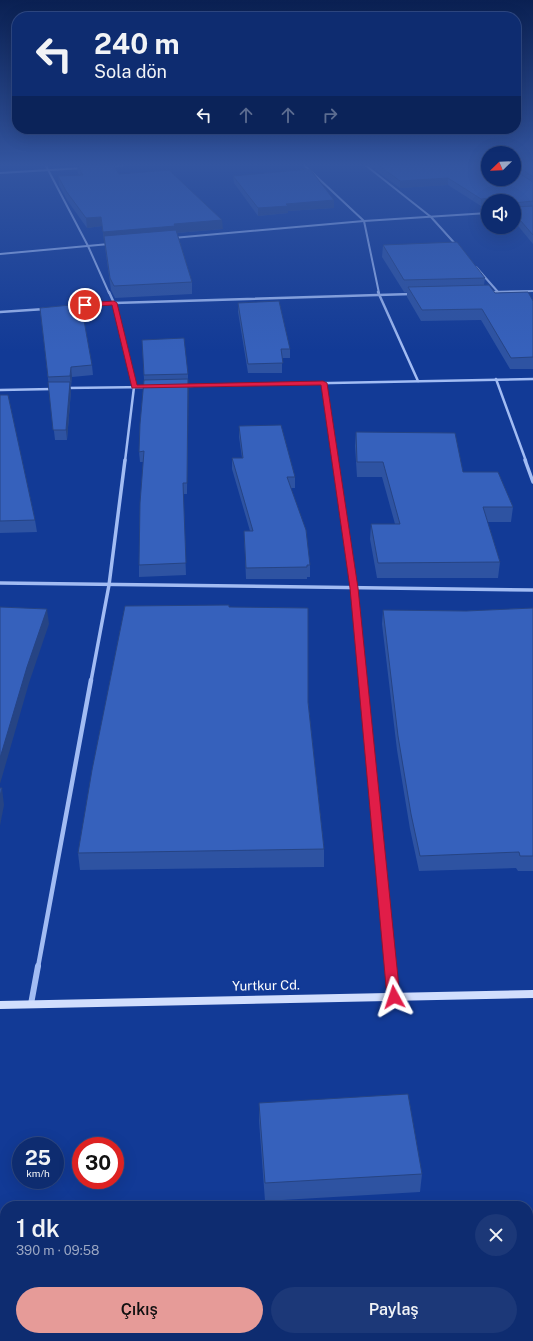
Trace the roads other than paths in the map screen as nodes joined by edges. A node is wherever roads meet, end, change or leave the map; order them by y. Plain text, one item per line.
1 (78, 227) edge
2 (303, 227) edge
3 (365, 227) edge
4 (440, 227) edge
5 (167, 239) edge
6 (112, 244) edge
7 (88, 246) junction
8 (462, 251) edge
9 (0, 254) edge
10 (472, 263) edge
11 (533, 291) edge
12 (482, 292) edge
13 (498, 292) junction
14 (419, 294) edge
15 (379, 295) junction
16 (114, 303) junction
17 (68, 307) edge
18 (46, 308) edge
19 (0, 312) edge
20 (533, 379) edge
21 (496, 380) junction
22 (418, 381) junction
23 (323, 383) junction
24 (182, 386) edge
25 (134, 387) junction
26 (150, 387) edge
27 (55, 388) edge
28 (63, 388) edge
29 (0, 390) edge
30 (533, 482) edge
31 (0, 584) edge
32 (108, 585) junction
33 (354, 588) junction
34 (533, 590) edge
35 (533, 994) edge
36 (394, 997) junction
37 (30, 1004) junction
38 (0, 1005) edge

1 - 7 street
2 - 5 street
3 - 15 street
4 - 8 street
6 - 7 street
7 - 9 street
7 - 16 street
10 - 13 street
11 - 13 street
12 - 13 street
14 - 15 street
15 - 16 street
15 - 22 street
16 - 17 street
16 - 25 street
18 - 19 street
20 - 21 street
21 - 22 street
21 - 30 street
22 - 23 street
23 - 24 street
23 - 33 street
25 - 26 street
25 - 28 street
25 - 32 street
27 - 29 street
31 - 32 street
32 - 33 street
32 - 37 street
33 - 34 street
33 - 36 street
35 - 36 street, Yurtkur Cd.
36 - 37 street, Yurtkur Cd.
37 - 38 street, Yurtkur Cd.

